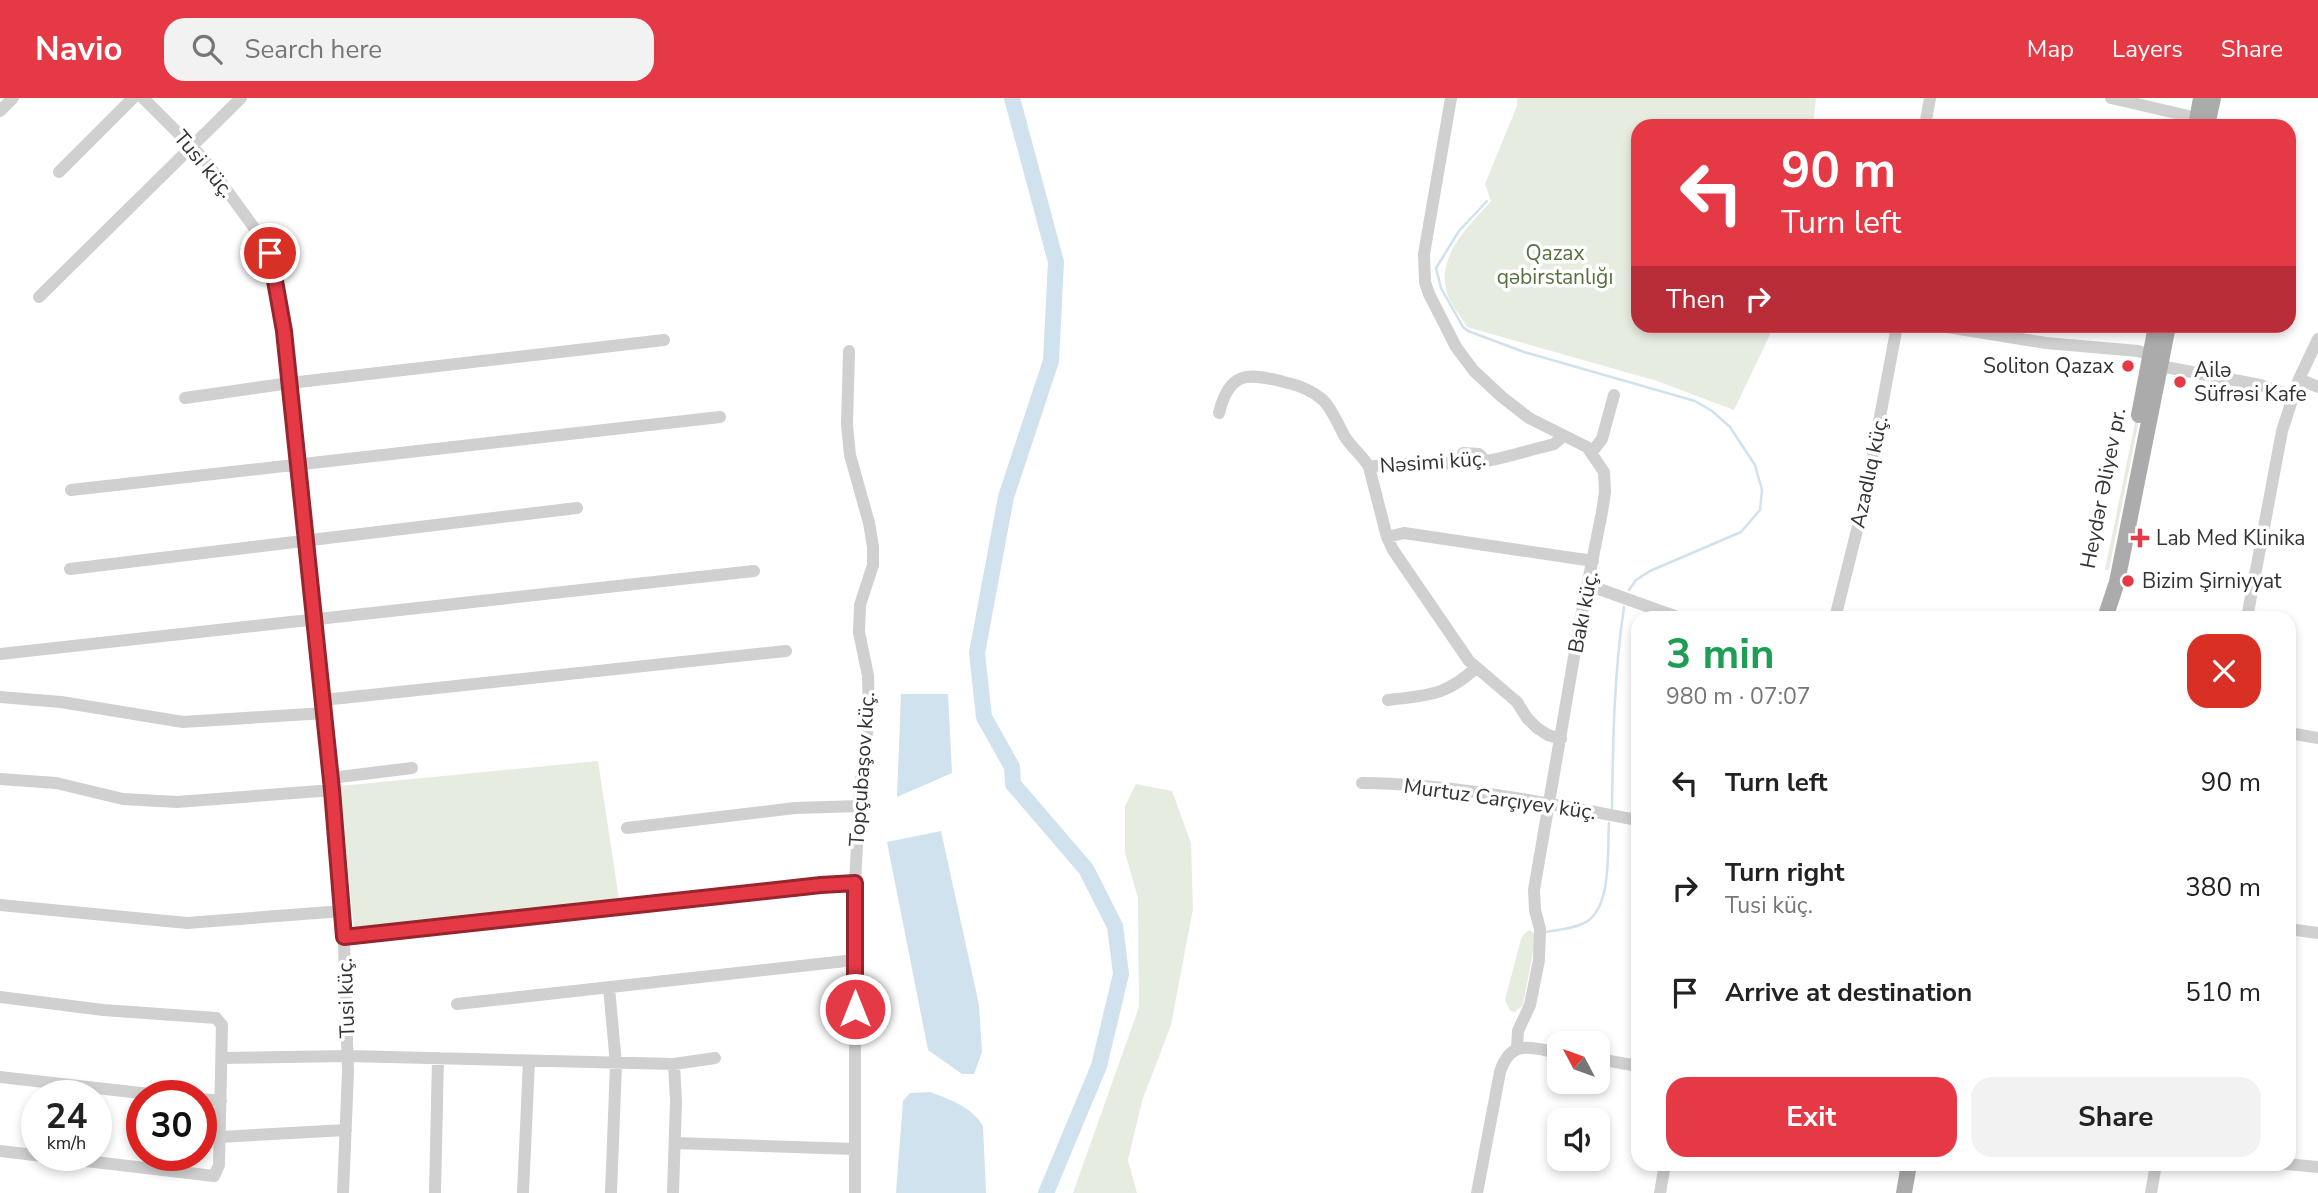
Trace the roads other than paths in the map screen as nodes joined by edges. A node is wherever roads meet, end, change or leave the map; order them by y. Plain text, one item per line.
1 (13, 98) edge
2 (133, 98) edge
3 (143, 98) edge
4 (241, 98) edge
5 (1451, 98) edge
6 (1930, 98) edge
7 (2111, 98) edge
8 (2201, 98) edge
9 (2213, 98) edge
10 (0, 111) edge
11 (1926, 119) edge
12 (2186, 119) edge
13 (2200, 119) edge
14 (2202, 119) edge
15 (193, 147) junction
16 (59, 172) dead end
17 (39, 297) dead end
18 (1896, 333) edge
19 (1984, 333) edge
20 (2156, 333) edge
21 (2166, 333) edge
22 (2318, 338) edge
23 (664, 340) dead end
24 (849, 351) dead end
25 (2157, 359) junction
26 (2299, 379) junction
27 (290, 383) junction
28 (2318, 387) edge
29 (1614, 395) dead end
30 (2293, 396) junction
31 (185, 398) dead end
32 (1219, 414) dead end
33 (720, 417) dead end
34 (1563, 436) junction
35 (1592, 452) junction
36 (1463, 453) dead end
37 (1485, 461) junction
38 (298, 465) junction
39 (1369, 467) junction
40 (71, 489) dead end
41 (577, 508) dead end
42 (1387, 537) junction
43 (307, 540) junction
44 (1593, 561) junction
45 (70, 569) dead end
46 (754, 571) dead end
47 (1588, 585) junction
48 (1661, 611) edge
49 (1837, 611) edge
50 (2107, 611) edge
51 (2248, 611) edge
52 (315, 620) junction
53 (786, 651) dead end
54 (0, 654) edge
55 (1476, 668) junction
56 (0, 697) edge
57 (1388, 700) dead end
58 (324, 707) junction
59 (2296, 734) edge
60 (2318, 738) edge
61 (1561, 740) junction
62 (412, 768) dead end
63 (0, 779) edge
64 (1362, 783) dead end
65 (332, 784) junction
66 (1550, 803) junction
67 (859, 806) junction
68 (1631, 819) edge
69 (627, 828) dead end
70 (855, 883) junction
71 (0, 905) edge
72 (343, 911) junction
73 (2296, 930) edge
74 (2318, 933) edge
75 (344, 937) junction
76 (855, 960) junction
77 (609, 988) junction
78 (0, 997) edge
79 (457, 1004) dead end
80 (1517, 1048) junction
81 (1547, 1052) edge
82 (348, 1056) junction
83 (222, 1058) junction
84 (438, 1058) junction
85 (715, 1058) dead end
86 (529, 1061) junction
87 (1610, 1061) edge
88 (615, 1064) junction
89 (674, 1064) junction
90 (1631, 1065) edge
91 (0, 1077) edge
92 (126, 1091) edge
93 (217, 1101) edge
94 (221, 1101) junction
95 (346, 1130) junction
96 (220, 1137) junction
97 (675, 1143) junction
98 (855, 1149) junction
99 (0, 1151) edge
100 (2296, 1165) edge
101 (2318, 1167) edge
102 (1664, 1171) edge
103 (1908, 1171) edge
104 (2155, 1171) edge
105 (344, 1193) edge
106 (435, 1193) edge
107 (523, 1193) edge
108 (611, 1193) edge
109 (673, 1193) edge
110 (855, 1193) edge
111 (1477, 1193) edge
112 (1660, 1193) edge
113 (1904, 1193) edge
114 (2151, 1193) edge

1 - 10 street
2 - 16 street
3 - 15 street, Tusi küç.
4 - 15 street
5 - 34 street
6 - 11 street
7 - 12 street
8 - 13 main road
9 - 14 main road
15 - 17 street
15 - 27 street, Tusi küç.
18 - 49 street, Azadlıq küç.
19 - 25 street
20 - 25 main road
21 - 25 main road
22 - 26 street
23 - 27 street
24 - 67 street, Topçubaşov küç.
25 - 30 street
25 - 50 main road
26 - 28 street
26 - 30 street
27 - 31 street
27 - 38 street, Tusi küç.
29 - 35 street
30 - 51 street
32 - 39 street
33 - 38 street
34 - 35 street
34 - 37 street, Nəsimi küç.
35 - 44 street, Bakı küç.
36 - 37 street
37 - 39 street, Nəsimi küç.
38 - 40 street
38 - 43 street, Tusi küç.
39 - 42 street, Nəsimi küç.
41 - 43 street
42 - 44 street
42 - 55 street, Nəsimi küç.
43 - 45 street
43 - 52 street, Tusi küç.
44 - 47 street, Bakı küç.
46 - 52 street
47 - 48 street
47 - 61 street, Bakı küç.
52 - 54 street
52 - 58 street, Tusi küç.
53 - 58 street
55 - 57 street
55 - 61 street, Nəsimi küç.
56 - 58 street
58 - 65 street, Tusi küç.
59 - 60 street
61 - 66 street, Bakı küç.
62 - 65 street
63 - 65 street
64 - 66 street, Murtuz Carçıyev küç.
65 - 72 street, Tusi küç.
66 - 68 street, Murtuz Carçıyev küç.
66 - 80 street, Bakı küç.
67 - 69 street
67 - 70 street, Topçubaşov küç.
70 - 75 street
70 - 76 street, Topçubaşov küç.
71 - 72 street
72 - 75 street, Tusi küç.
73 - 74 street
75 - 82 street, Tusi küç.
76 - 77 street
76 - 98 street, Topçubaşov küç.
77 - 79 street
77 - 88 street
78 - 83 street
80 - 81 street
80 - 111 street, Bakı küç.
82 - 83 street
82 - 84 street
82 - 95 street, Tusi küç.
83 - 94 street
84 - 86 street
84 - 106 street
85 - 89 street
86 - 88 street
86 - 107 street
87 - 90 street
88 - 89 street
88 - 108 street
89 - 97 street
91 - 92 street
93 - 94 street
94 - 96 street
95 - 96 street
95 - 105 street, Tusi küç.
96 - 99 street
97 - 98 street
97 - 109 street
98 - 110 street, Topçubaşov küç.
100 - 101 street
102 - 112 street
103 - 113 main road
104 - 114 street

